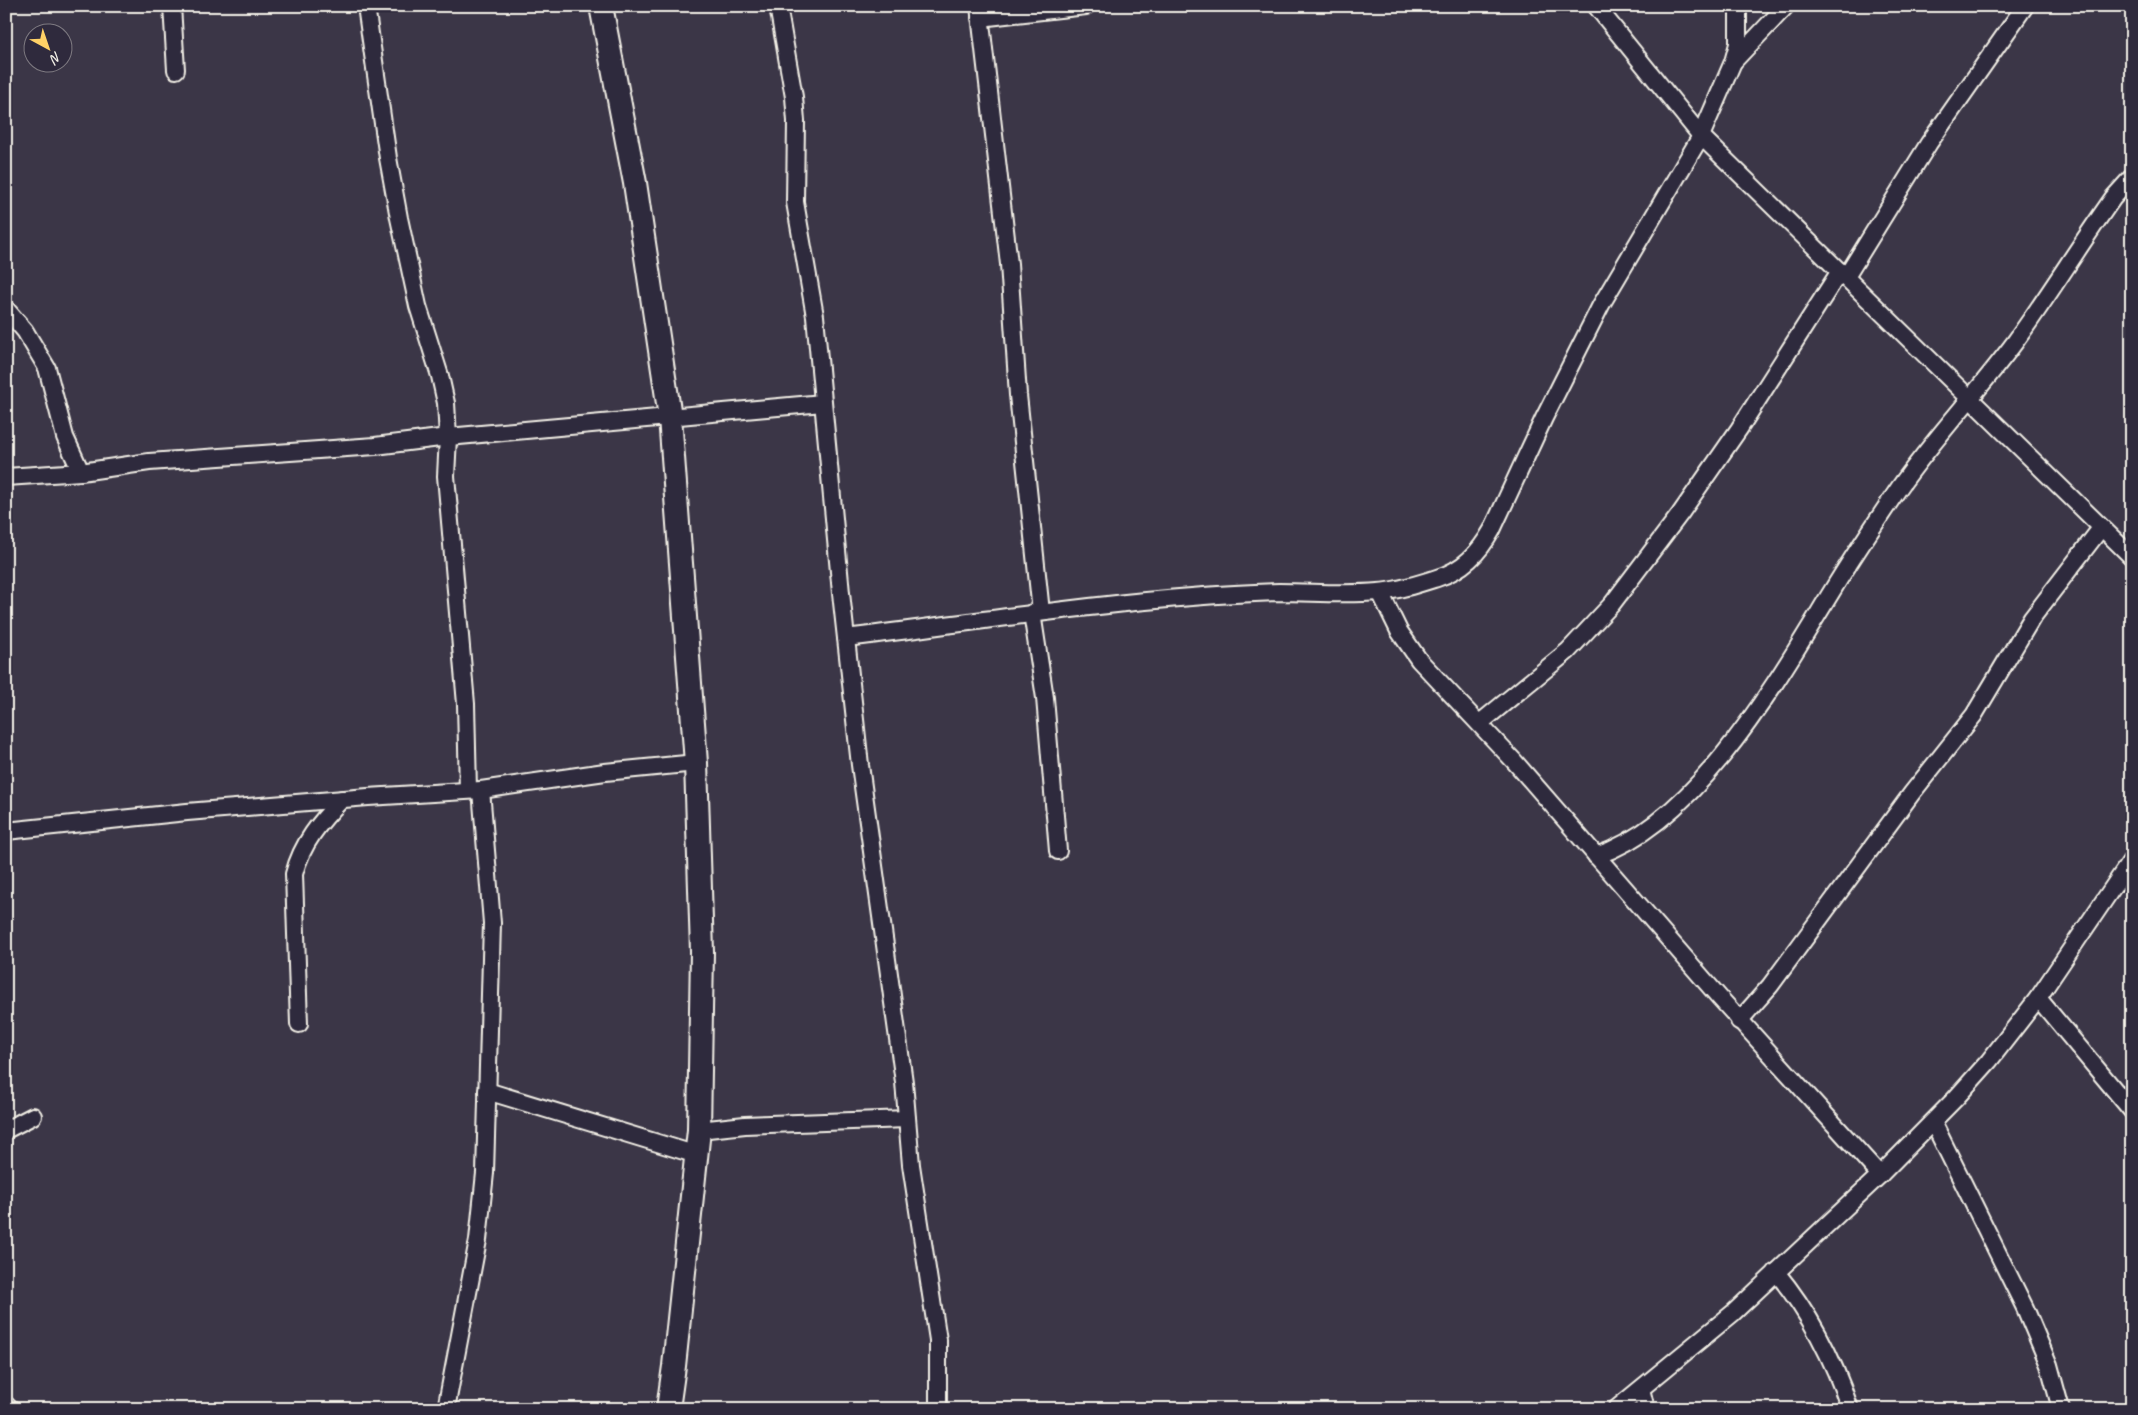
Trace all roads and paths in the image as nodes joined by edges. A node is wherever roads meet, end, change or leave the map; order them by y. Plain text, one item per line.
1 (172, 6) edge
2 (366, 6) edge
3 (601, 6) edge
4 (778, 6) edge
5 (1086, 6) edge
6 (1596, 6) edge
7 (1738, 6) edge
8 (1786, 6) edge
9 (2025, 6) edge
10 (979, 12) edge
11 (1733, 62) junction
12 (176, 70) dead end
13 (1701, 136) junction
14 (2132, 177) edge
15 (1843, 274) junction
16 (6, 309) edge
17 (1970, 399) junction
18 (824, 403) junction
19 (670, 417) junction
20 (448, 437) junction
21 (81, 472) junction
22 (6, 477) edge
23 (2101, 528) junction
24 (2132, 557) edge
25 (1380, 592) junction
26 (1036, 613) junction
27 (846, 638) junction
28 (1480, 723) junction
29 (696, 763) junction
30 (475, 790) junction
31 (342, 799) junction
32 (6, 831) edge
33 (1058, 851) dead end
34 (1596, 856) junction
35 (2132, 859) edge
36 (2038, 998) junction
37 (1739, 1021) junction
38 (299, 1024) dead end
39 (487, 1091) junction
40 (2132, 1111) edge
41 (34, 1116) dead end
42 (907, 1119) junction
43 (1932, 1122) junction
44 (6, 1130) edge
45 (699, 1130) junction
46 (697, 1155) junction
47 (1880, 1175) junction
48 (1776, 1272) junction
49 (1641, 1389) junction
50 (6, 1405) edge
51 (10, 1409) edge
52 (446, 1409) edge
53 (668, 1409) edge
54 (938, 1409) edge
55 (1616, 1409) edge
56 (1646, 1409) edge
57 (1850, 1409) edge
58 (2062, 1409) edge

1 - 12 street
2 - 20 street
3 - 19 main road
4 - 18 street
5 - 10 street
6 - 13 street
7 - 11 street
8 - 11 street
9 - 15 street
10 - 26 street
11 - 13 street
13 - 15 street
13 - 25 street
14 - 17 street
15 - 17 street
15 - 28 street
16 - 21 street
17 - 23 street
17 - 34 street
18 - 19 street
18 - 27 street
19 - 20 street
19 - 29 main road
20 - 21 street
20 - 30 street
21 - 22 street
23 - 24 street
23 - 37 street
25 - 26 street
25 - 28 street
26 - 27 street
26 - 33 street
27 - 42 street
28 - 34 street
29 - 30 street
29 - 45 main road
30 - 31 street
30 - 39 street
31 - 32 street
31 - 38 street
34 - 37 street
35 - 36 street
36 - 40 street
36 - 43 street
37 - 47 street
39 - 46 street
39 - 52 street
41 - 44 street
42 - 45 street
42 - 54 street
43 - 47 street
43 - 58 street
45 - 46 main road
46 - 53 main road
47 - 48 street
48 - 49 street
48 - 57 street
49 - 55 street
49 - 56 street
50 - 51 street

